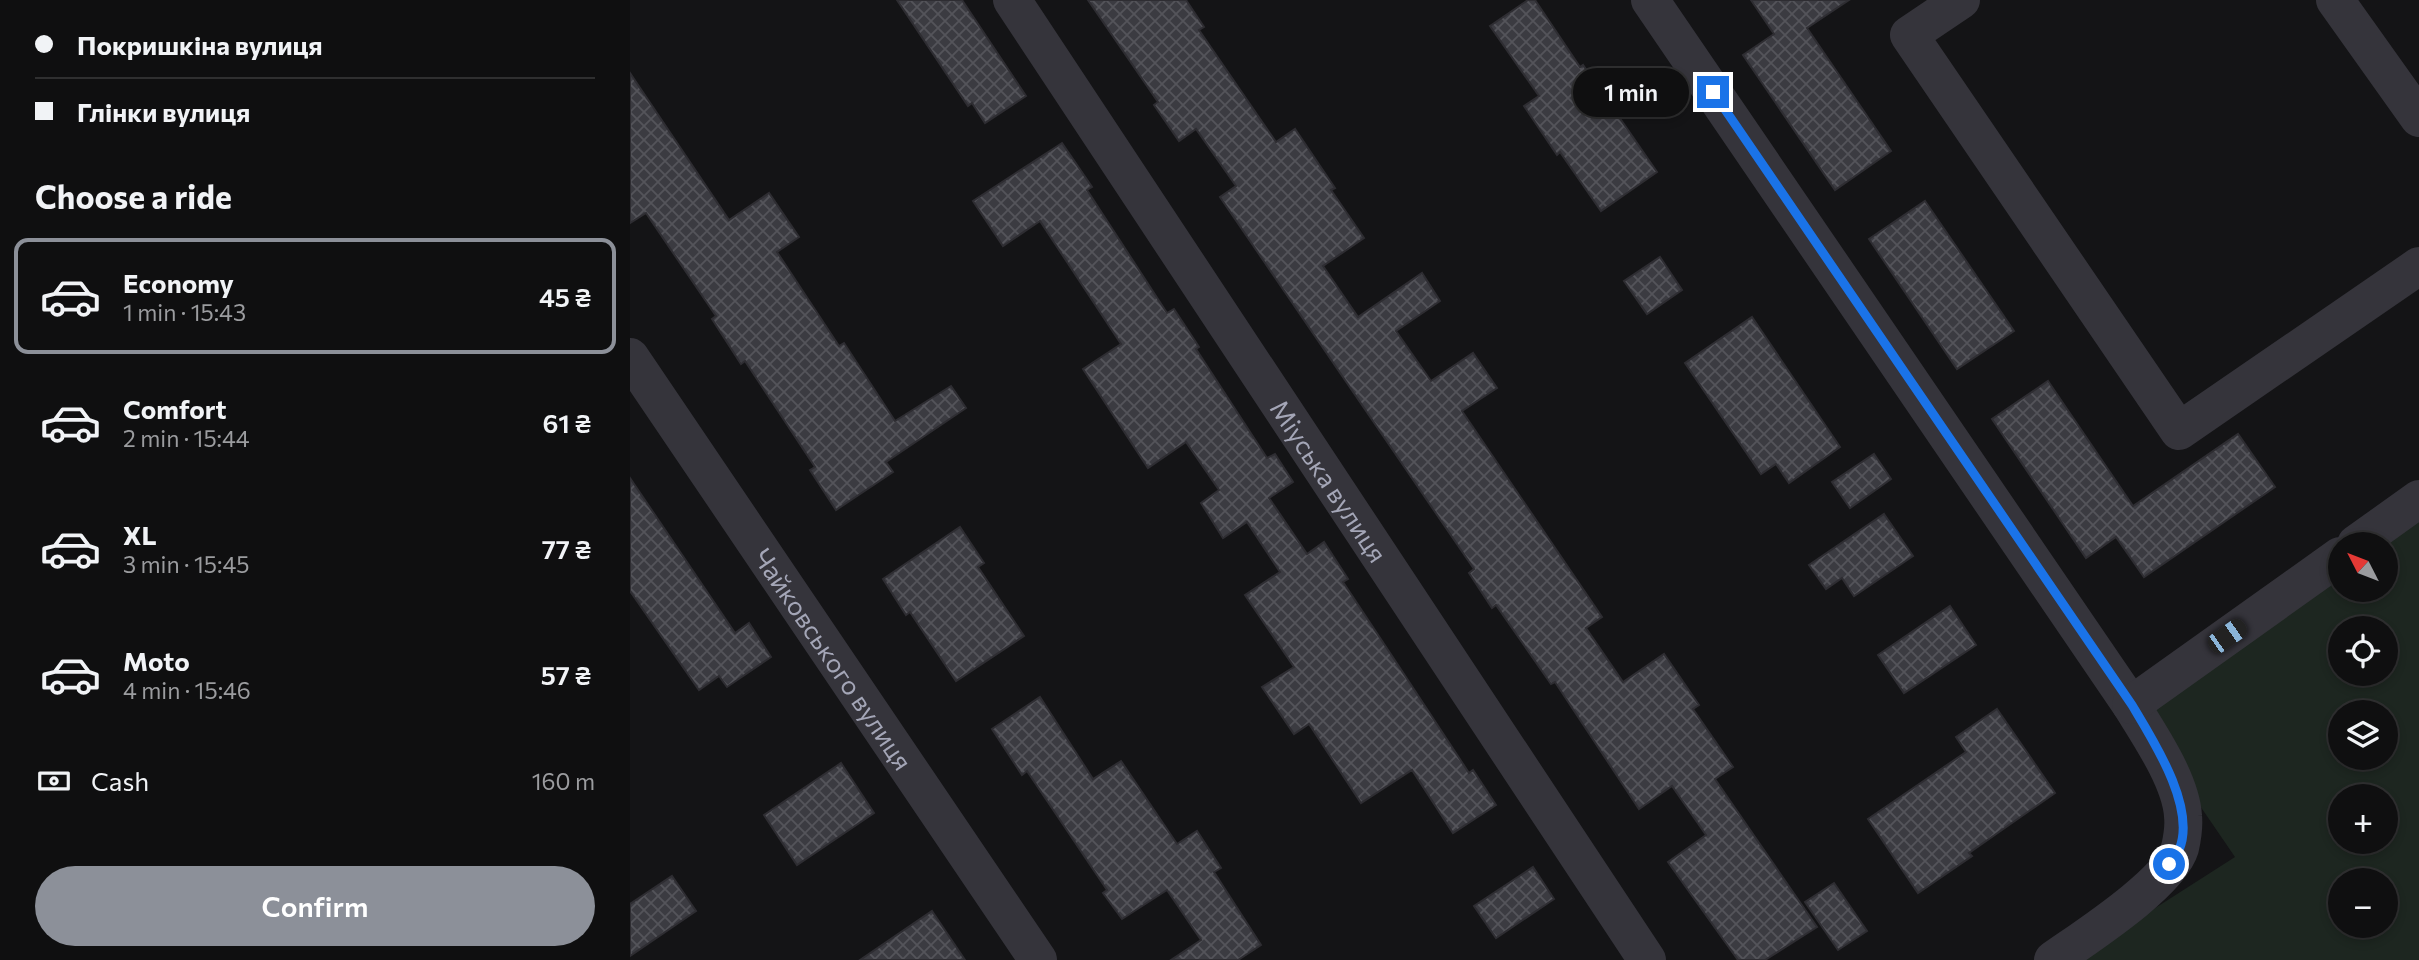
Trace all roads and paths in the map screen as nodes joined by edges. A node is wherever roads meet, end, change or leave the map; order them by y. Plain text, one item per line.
1 (1012, 0) edge
2 (1650, 0) edge
3 (1961, 0) edge
4 (2335, 0) edge
5 (2413, 96) edge
6 (2419, 266) edge
7 (630, 357) edge
8 (2419, 499) edge
9 (2373, 532) edge
10 (2328, 565) edge
11 (2132, 705) junction
12 (1038, 960) edge
13 (1647, 960) edge
14 (2053, 960) edge

1 - 13 street, Міуська вулиця
2 - 11 street
3 - 6 street
4 - 5 street
7 - 12 street, Чайковського вулиця
8 - 9 street
10 - 11 street
11 - 14 street

